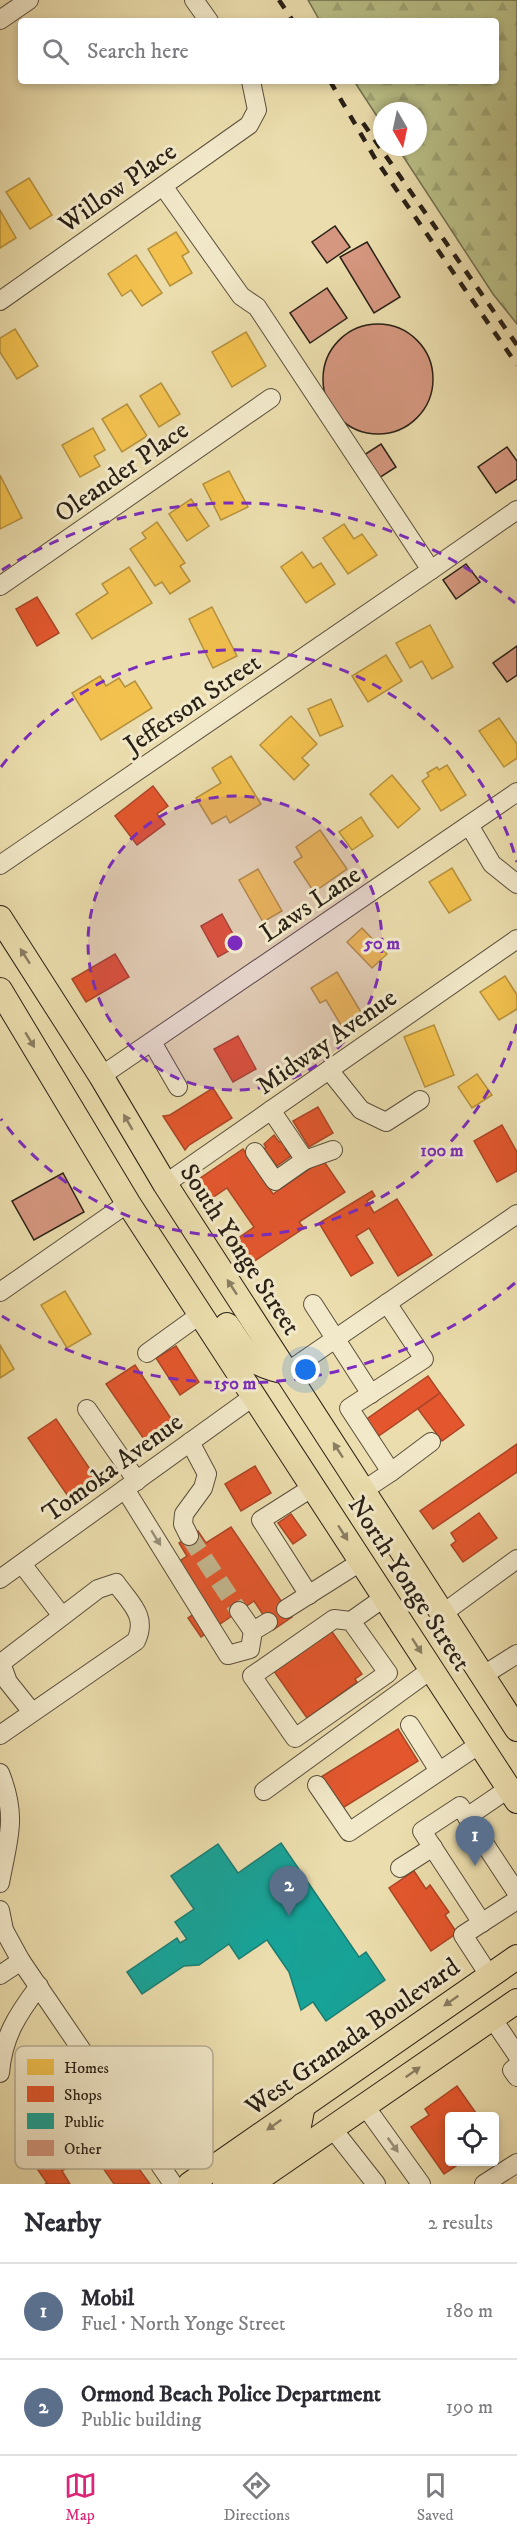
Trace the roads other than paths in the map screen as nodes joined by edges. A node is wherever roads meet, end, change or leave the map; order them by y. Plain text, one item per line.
1 (29, 0) edge
2 (194, 0) edge
3 (207, 18) edge
4 (0, 20) edge
5 (252, 84) edge
6 (163, 186) junction
7 (0, 300) edge
8 (271, 398) dead end
9 (517, 510) edge
10 (431, 570) junction
11 (0, 586) edge
12 (517, 792) edge
13 (469, 825) junction
14 (0, 865) edge
15 (517, 884) edge
16 (0, 918) edge
17 (517, 939) edge
18 (1, 996) edge
19 (152, 1042) junction
20 (329, 1070) junction
21 (101, 1076) junction
22 (178, 1087) dead end
23 (420, 1100) dead end
24 (272, 1110) junction
25 (333, 1150) dead end
26 (255, 1152) dead end
27 (305, 1160) junction
28 (165, 1184) junction
29 (128, 1203) junction
30 (517, 1214) edge
31 (161, 1252) junction
32 (0, 1292) edge
33 (387, 1303) junction
34 (313, 1304) dead end
35 (201, 1314) junction
36 (336, 1338) junction
37 (147, 1353) dead end
38 (287, 1372) junction
39 (370, 1394) junction
40 (254, 1396) junction
41 (349, 1408) junction
42 (87, 1409) dead end
43 (322, 1424) junction
44 (190, 1442) junction
45 (431, 1442) dead end
46 (392, 1472) junction
47 (131, 1485) junction
48 (313, 1487) junction
49 (364, 1490) junction
50 (189, 1536) tunnel mouth
51 (517, 1559) edge
52 (362, 1561) junction
53 (22, 1564) junction
54 (0, 1579) edge
55 (309, 1595) junction
56 (385, 1597) junction
57 (286, 1609) dead end
58 (239, 1611) tunnel mouth
59 (442, 1614) junction
60 (62, 1616) junction
61 (351, 1621) junction
62 (517, 1653) edge
63 (432, 1669) junction
64 (482, 1676) junction
65 (337, 1708) junction
66 (32, 1712) junction
67 (410, 1725) dead end
68 (350, 1728) junction
69 (517, 1729) edge
70 (0, 1735) edge
71 (480, 1744) junction
72 (440, 1771) junction
73 (0, 1773) edge
74 (317, 1785) dead end
75 (264, 1791) dead end
76 (512, 1792) edge
77 (466, 1817) junction
78 (433, 1847) junction
79 (400, 1868) dead end
80 (0, 1883) edge
81 (517, 1893) edge
82 (517, 1900) edge
83 (0, 1910) edge
84 (482, 1923) junction
85 (517, 1957) edge
86 (21, 1961) junction
87 (0, 1975) edge
88 (489, 1975) junction
89 (39, 1986) junction
90 (517, 2001) edge
91 (492, 2018) junction
92 (79, 2046) edge
93 (517, 2055) edge
94 (517, 2066) edge
95 (0, 2073) edge
96 (517, 2078) edge
97 (303, 2104) junction
98 (365, 2106) junction
99 (332, 2128) junction
100 (517, 2163) edge
101 (213, 2168) edge
102 (163, 2169) edge
103 (211, 2169) edge
104 (173, 2184) edge
105 (190, 2184) edge
106 (225, 2184) edge
107 (251, 2184) edge
108 (376, 2184) edge
109 (421, 2184) edge
110 (484, 2184) edge

1 - 4 street
2 - 3 street
5 - 6 street, Willow Place
6 - 7 street, Willow Place
6 - 10 street
8 - 11 street, Oleander Place
9 - 10 street, Jefferson Street
10 - 14 street, Jefferson Street
12 - 13 street, Laws Lane
13 - 15 street
13 - 19 street, Laws Lane
21 -> 16 main road, South Yonge Street
17 - 20 street, Midway Avenue
18 -> 29 main road
19 - 21 street, Laws Lane
19 - 22 street
20 - 23 street
20 - 24 street, Midway Avenue
28 -> 21 main road, South Yonge Street
24 - 27 street
24 - 28 street, Midway Avenue
25 - 27 street
26 - 27 street
38 -> 28 main road, South Yonge Street
29 - 31 main road
29 - 32 street
30 - 33 street
31 - 35 main road
31 - 38 main road
33 - 36 street
33 - 39 street
34 - 36 street
35 - 37 street
35 - 40 main road
36 - 38 street
36 - 39 street
38 - 43 main road, South Yonge Street
39 - 41 street
40 - 44 street, Tomoka Avenue
40 - 48 main road, North Yonge Street
41 - 43 street
41 - 46 street
42 - 47 street
49 -> 43 main road, South Yonge Street
44 - 47 street, Tomoka Avenue
44 - 50 street
45 - 46 street
46 - 49 street
47 - 53 street, Tomoka Avenue
47 -> 58 street
48 -> 52 main road, North Yonge Street
48 - 55 street
49 - 59 main road, South Yonge Street
51 - 59 street
52 - 55 street
52 - 56 main road, North Yonge Street
53 - 54 street, Tomoka Avenue
53 - 60 street
55 - 57 street
56 - 61 street
56 -> 63 main road, North Yonge Street
59 - 64 main road, South Yonge Street
60 - 66 street
60 - 66 street
61 - 65 street
61 - 65 street
62 - 64 street
63 - 68 street
63 - 71 main road, North Yonge Street
64 - 69 main road, South Yonge Street
65 - 68 street
66 - 70 street
67 - 72 street
68 - 75 street
71 - 72 street
71 - 76 main road, North Yonge Street
72 - 74 street
73 - 80 street
76 - 77 street
77 - 78 street
77 - 81 street
78 - 79 street
78 - 84 street
82 - 84 street
83 - 86 street
84 - 88 street
85 - 88 main road, West Granada Boulevard
86 - 87 street
86 - 89 street
88 -> 97 main road, West Granada Boulevard
89 - 92 street
89 - 95 street
90 - 91 main road
91 - 93 street
98 -> 91 main road
94 - 96 street
97 -> 101 main road, West Granada Boulevard
97 - 106 main road
98 - 99 main road
98 -> 109 street
99 - 107 main road
99 - 108 street
100 - 110 street
102 - 104 street
103 -> 105 main road, West Granada Boulevard

